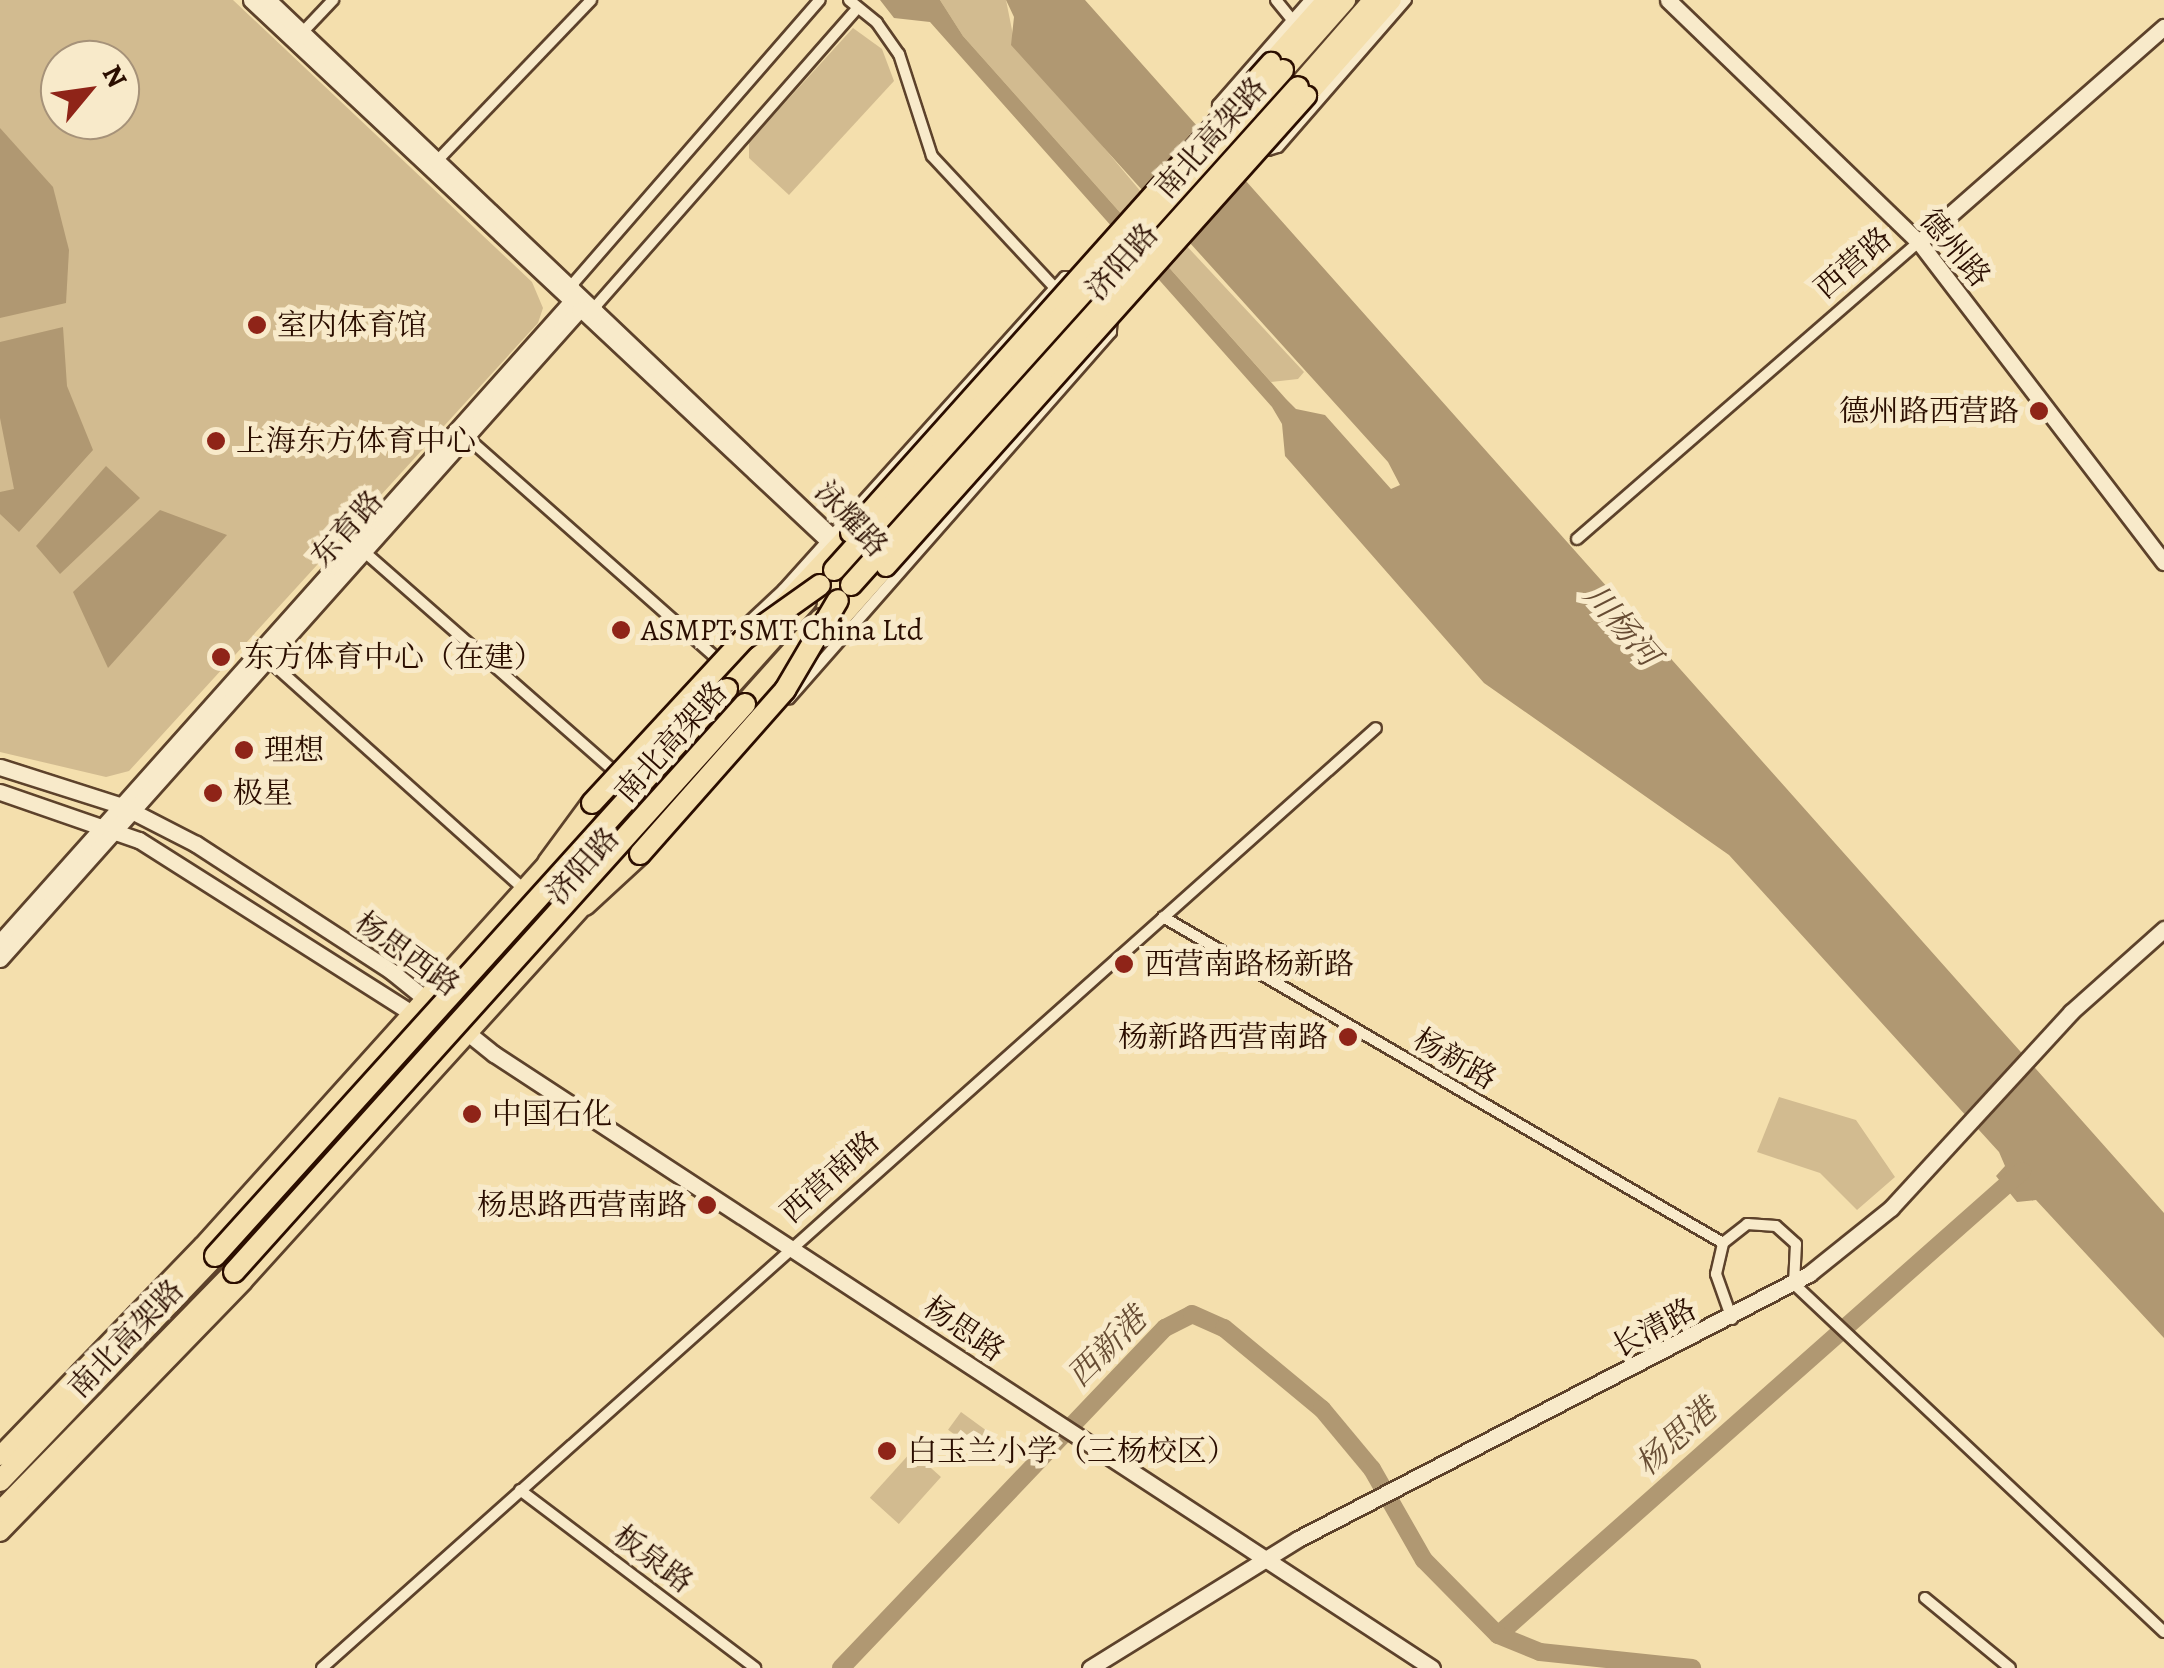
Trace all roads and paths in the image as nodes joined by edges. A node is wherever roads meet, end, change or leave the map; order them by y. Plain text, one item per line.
1 (251, 0) edge
2 (268, 0) edge
3 (333, 0) edge
4 (590, 0) edge
5 (820, 0) edge
6 (1276, 0) edge
7 (1310, 0) edge
8 (1326, 0) edge
9 (1345, 0) edge
10 (1374, 0) edge
11 (1392, 0) edge
12 (1406, 0) edge
13 (1668, 0) edge
14 (853, 4) edge
15 (1292, 20) junction
16 (2164, 27) edge
17 (298, 37) junction
18 (434, 164) junction
19 (1919, 242) junction
20 (1054, 287) junction
21 (579, 302) junction
22 (462, 433) junction
23 (1577, 539) dead end
24 (836, 541) junction
25 (360, 548) junction
26 (2164, 562) edge
27 (879, 574) junction
28 (820, 585) junction
29 (838, 600) junction
30 (263, 656) junction
31 (714, 657) junction
32 (1376, 728) dead end
33 (0, 767) edge
34 (612, 768) junction
35 (0, 792) edge
36 (127, 808) junction
37 (110, 827) junction
38 (548, 864) junction
39 (525, 890) junction
40 (585, 904) junction
41 (1162, 917) junction
42 (2164, 928) edge
43 (0, 942) edge
44 (0, 959) edge
45 (428, 997) junction
46 (412, 1014) junction
47 (467, 1036) junction
48 (1723, 1242) junction
49 (789, 1248) junction
50 (1794, 1284) junction
51 (1732, 1318) junction
52 (0, 1456) edge
53 (0, 1481) edge
54 (520, 1490) junction
55 (0, 1512) edge
56 (0, 1532) edge
57 (1264, 1559) junction
58 (1925, 1598) dead end
59 (2164, 1632) edge
60 (322, 1668) edge
61 (755, 1668) edge
62 (1090, 1668) edge
63 (1432, 1668) edge
64 (2010, 1668) edge

1 - 17 street, 泳耀路
2 - 17 street, 泳耀路
3 - 17 street
4 - 18 street
5 - 21 street, 东育路
6 - 15 street
7 - 15 street
8 - 24 main road, 济阳路, bridge
9 - 28 highway, 南北高架路, bridge
10 - 29 highway, 南北高架路, bridge
11 - 27 main road, 济阳路, bridge
12 - 15 street
13 - 19 street, 德州路
14 - 20 street
14 - 21 street, 东育路
16 - 19 street, 西营路
17 - 18 street, 泳耀路
18 - 21 street, 泳耀路
19 - 23 street, 西营路
19 - 26 street, 德州路
20 - 24 street
20 - 40 street
21 - 22 street, 东育路
21 - 24 street, 泳耀路
22 - 25 street, 东育路
22 - 31 street
24 - 27 street, 泳耀路
24 - 31 street
24 - 38 main road, 济阳路
25 - 30 street, 东育路
25 - 34 street
27 - 40 main road, 济阳路
28 - 38 highway, bridge
28 - 53 highway, 南北高架路, bridge
29 - 40 highway, bridge
29 - 55 highway, 南北高架路, bridge
30 - 36 street, 东育路
30 - 39 street
31 - 34 street
32 - 41 street, 西营南路
33 - 36 street, 杨思西路
34 - 38 street
35 - 37 street, 杨思西路
36 - 37 street, 东育路
36 - 45 street, 杨思西路
37 - 43 street, 东育路
37 - 44 street, 东育路
37 - 46 street, 杨思西路
38 - 39 main road, 济阳路
39 - 45 main road, 济阳路
40 - 47 main road, 济阳路
41 - 48 street, 杨新路
41 - 49 street, 西营南路
42 - 50 street, 长清路
45 - 46 main road, 济阳路
45 - 47 street, 杨思西路
46 - 47 street, 杨思西路
46 - 52 main road, 济阳路
47 - 49 street, 杨思路
47 - 56 main road, 济阳路
48 - 50 street
48 - 51 street
49 - 54 street, 西营南路
49 - 57 street, 杨思路
50 - 51 street, 长清路
50 - 59 street
51 - 57 street, 长清路
54 - 60 street, 西营南路
54 - 61 street, 板泉路
57 - 62 street, 长清路
57 - 63 street, 杨思路
58 - 64 street

